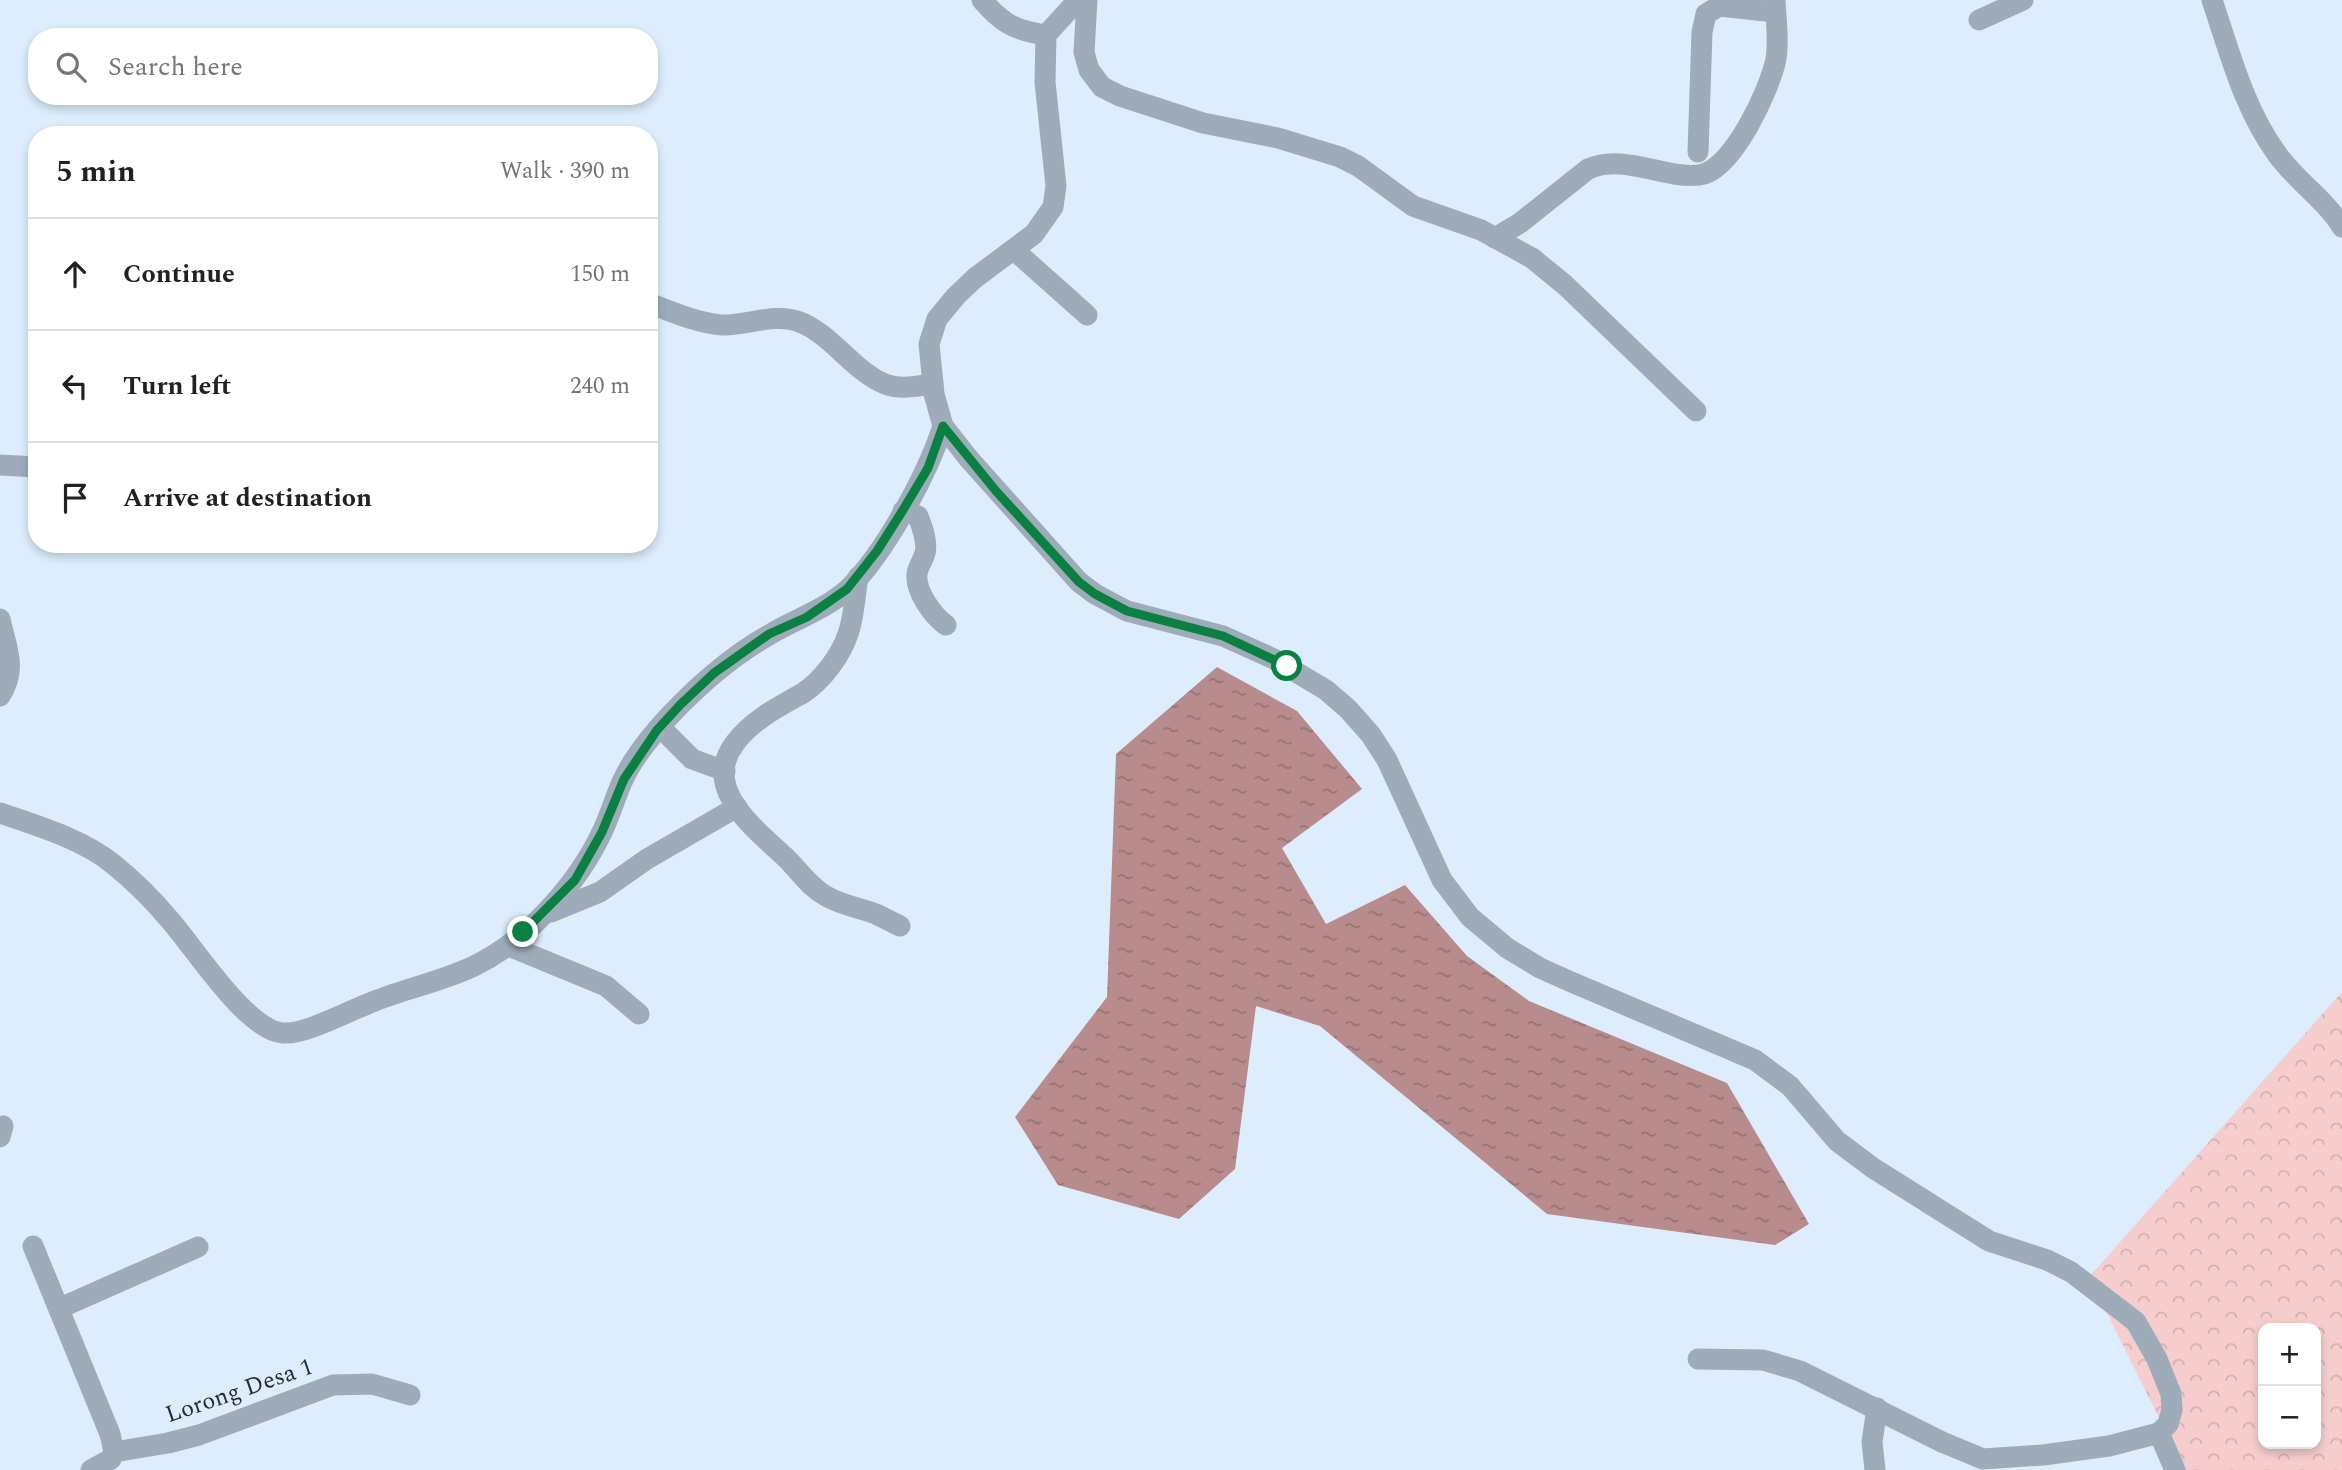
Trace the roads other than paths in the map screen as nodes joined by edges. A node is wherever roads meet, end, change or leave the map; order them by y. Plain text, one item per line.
1 (982, 0) edge
2 (1078, 0) edge
3 (1087, 0) edge
4 (2023, 0) edge
5 (2212, 0) edge
6 (1775, 6) edge
7 (1979, 20) dead end
8 (1046, 35) junction
9 (1698, 152) dead end
10 (2342, 227) edge
11 (1495, 238) junction
12 (1014, 250) junction
13 (658, 306) edge
14 (1087, 315) dead end
15 (933, 384) junction
16 (1696, 411) dead end
17 (943, 426) junction
18 (0, 465) edge
19 (28, 467) edge
20 (903, 510) junction
21 (859, 575) junction
22 (0, 620) edge
23 (946, 625) dead end
24 (0, 696) edge
25 (660, 727) junction
26 (725, 771) junction
27 (737, 807) junction
28 (0, 813) edge
29 (537, 919) junction
30 (900, 926) dead end
31 (509, 946) junction
32 (639, 1014) dead end
33 (33, 1246) dead end
34 (198, 1247) dead end
35 (60, 1308) junction
36 (1698, 1359) dead end
37 (410, 1395) dead end
38 (1877, 1408) junction
39 (2159, 1433) junction
40 (114, 1452) junction
41 (1972, 1463) edge
42 (91, 1470) edge
43 (1875, 1470) edge
44 (2175, 1470) edge

1 - 8 street
2 - 8 street
3 - 11 street
4 - 7 street
5 - 10 street
6 - 9 street
6 - 11 street
8 - 12 street
11 - 16 street
12 - 14 street
12 - 15 street
13 - 15 street
15 - 17 street
17 - 20 street
17 - 39 street
18 - 19 street
20 - 21 street
20 - 23 street
21 - 25 street
21 - 26 street
22 - 24 street
25 - 26 street
25 - 29 street
26 - 27 street
27 - 29 street
27 - 30 street
28 - 31 street
29 - 31 street
31 - 32 street
33 - 35 street
34 - 35 street
35 - 40 street
36 - 38 street
37 - 40 street, Lorong Desa 1
38 - 41 street
38 - 43 street
39 - 41 street
39 - 44 street
40 - 42 street, Lorong Desa 1

